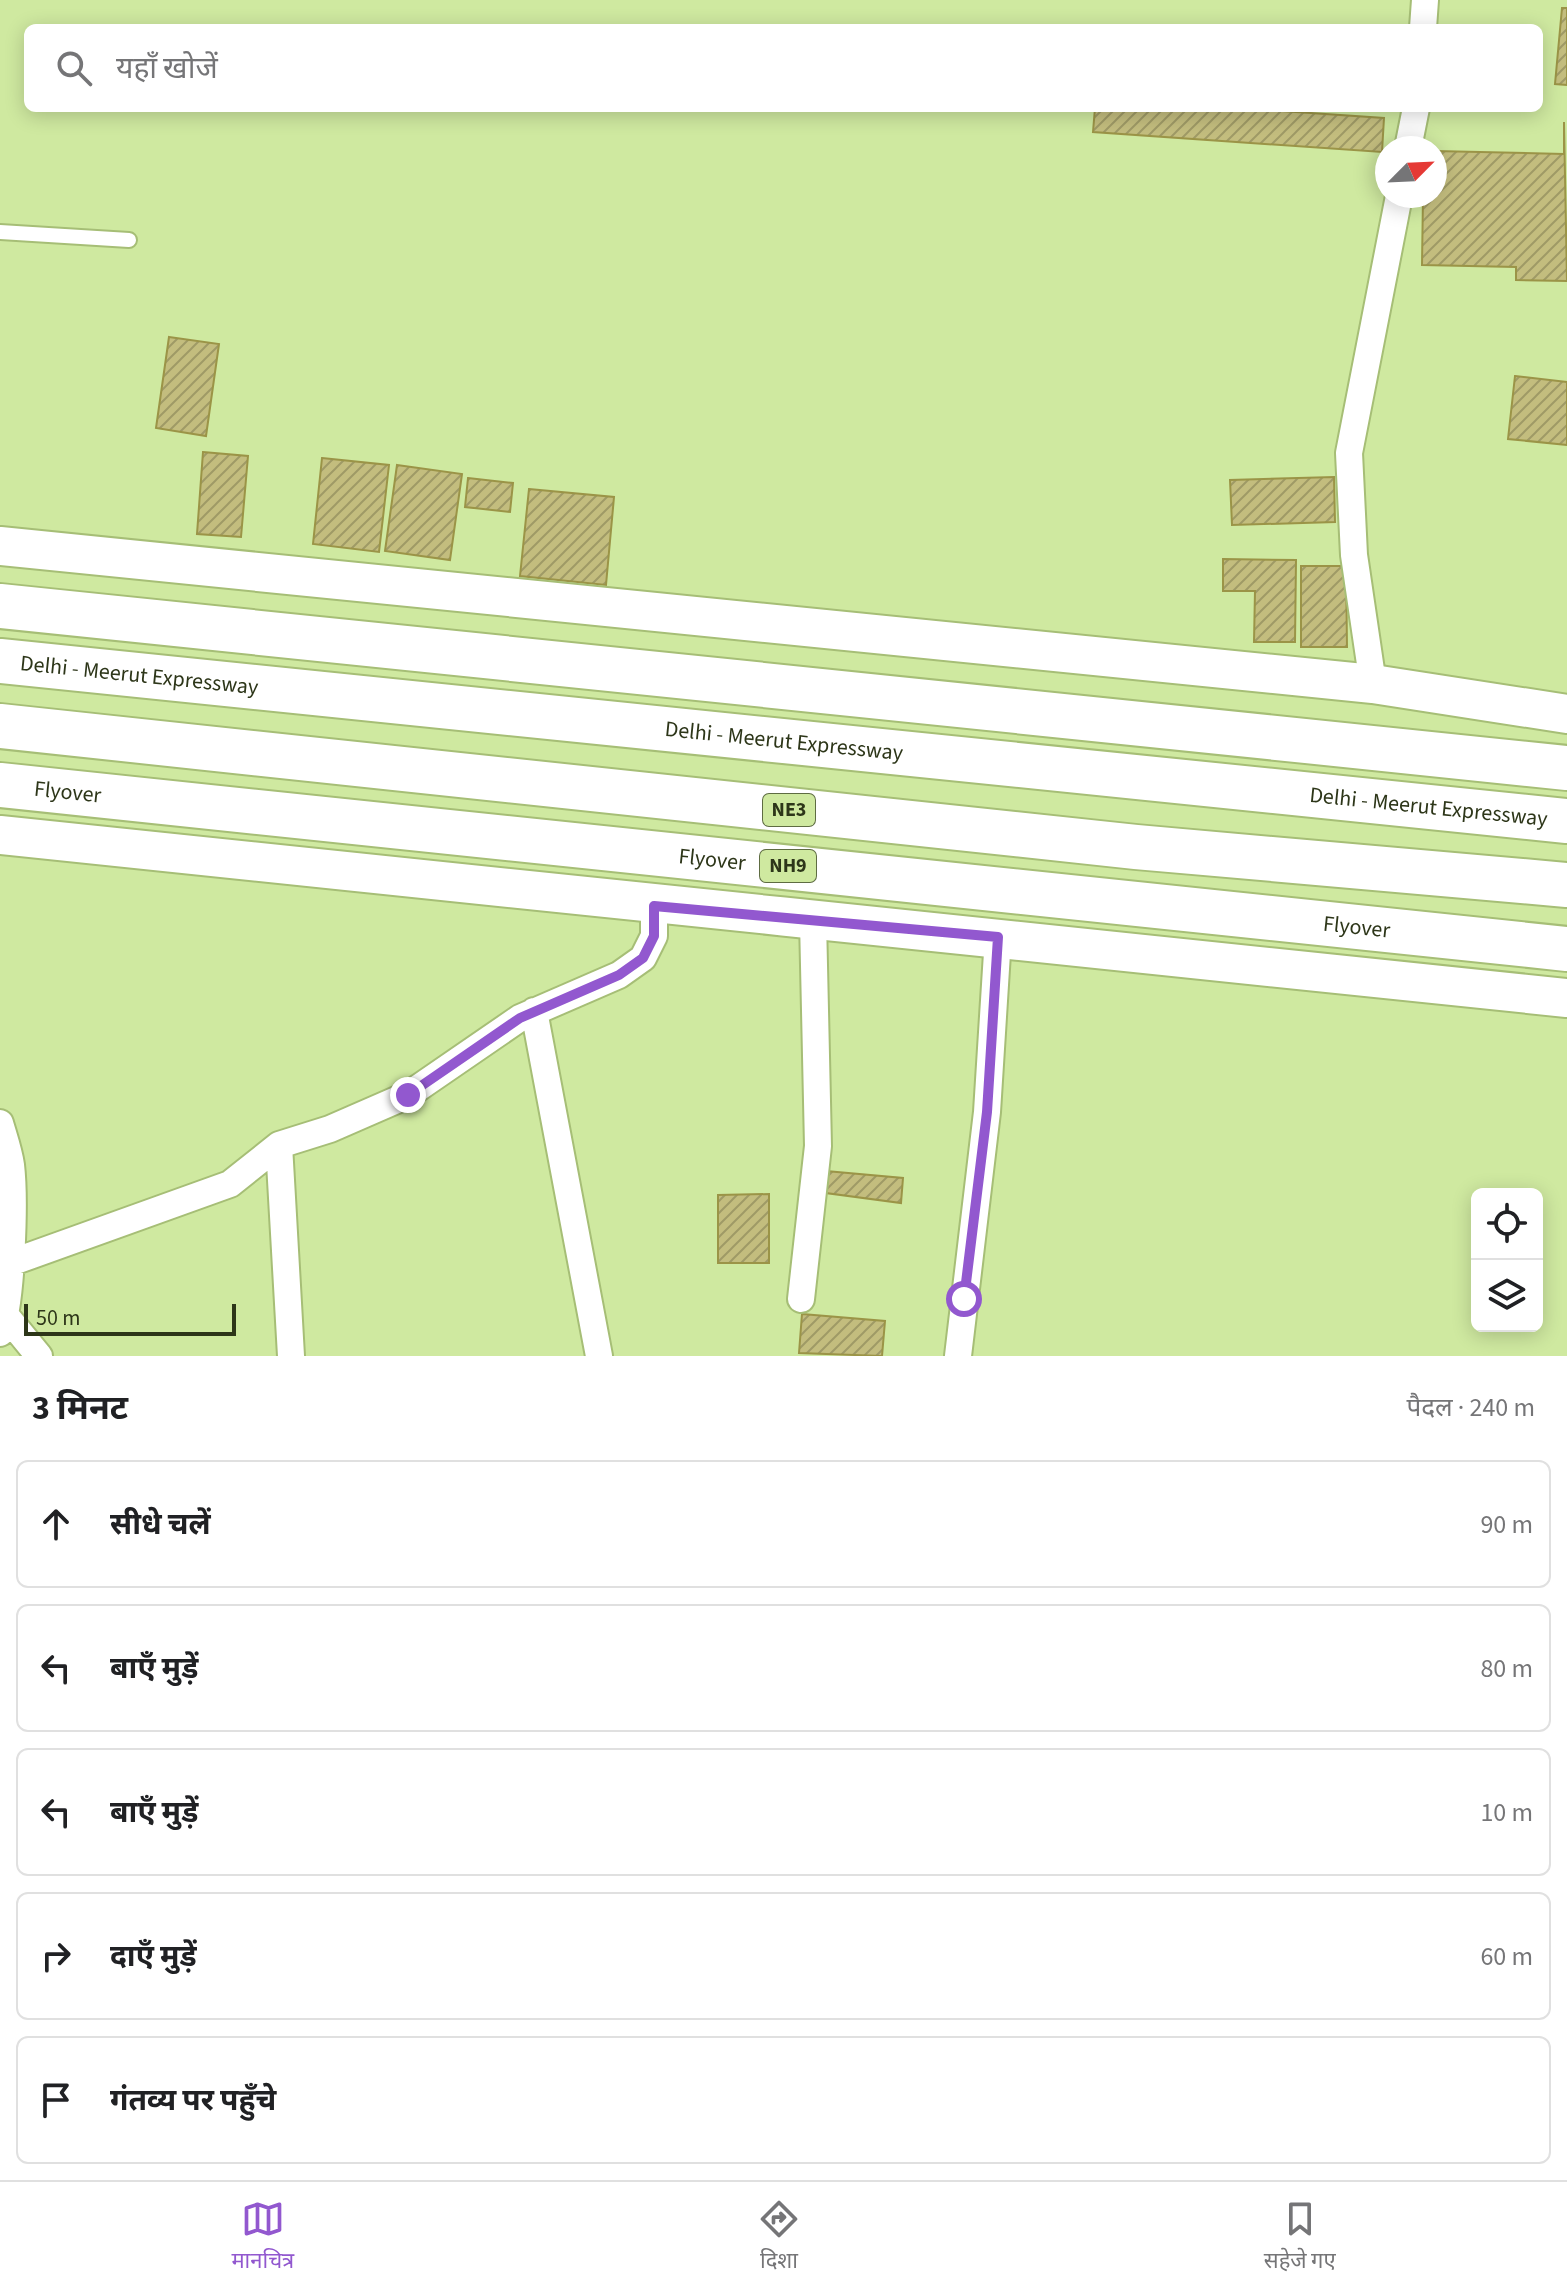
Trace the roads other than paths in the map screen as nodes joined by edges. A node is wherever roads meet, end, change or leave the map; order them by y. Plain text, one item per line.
1 (1425, 0) edge
2 (1423, 24) edge
3 (1415, 112) edge
4 (1410, 136) edge
5 (1397, 208) edge
6 (0, 232) edge
7 (129, 240) dead end
8 (0, 546) edge
9 (0, 606) edge
10 (8, 662) edge
11 (1373, 684) junction
12 (1567, 714) edge
13 (6, 726) edge
14 (1567, 768) edge
15 (0, 785) edge
16 (1567, 821) edge
17 (0, 835) edge
18 (1567, 885) edge
19 (654, 906) junction
20 (813, 920) junction
21 (998, 937) junction
22 (1567, 949) edge
23 (1567, 998) edge
24 (534, 1011) junction
25 (0, 1126) edge
26 (279, 1145) junction
27 (10, 1263) junction
28 (801, 1299) dead end
29 (4, 1325) edge
30 (39, 1356) edge
31 (291, 1356) edge
32 (599, 1356) edge
33 (958, 1356) edge

1 - 2 street
3 - 4 street
5 - 11 street
6 - 7 lane
8 - 11 street
9 - 14 highway
10 - 16 highway, Delhi - Meerut Expressway
11 - 12 street
13 - 18 highway, NE3
15 - 22 highway, Flyover / NH9
17 - 19 street
19 - 20 street
19 - 24 street
20 - 21 street
20 - 28 street
21 - 23 street
21 - 33 street
24 - 26 street
24 - 32 street
25 - 27 street
26 - 27 street
26 - 31 street
27 - 29 street
29 - 30 street

